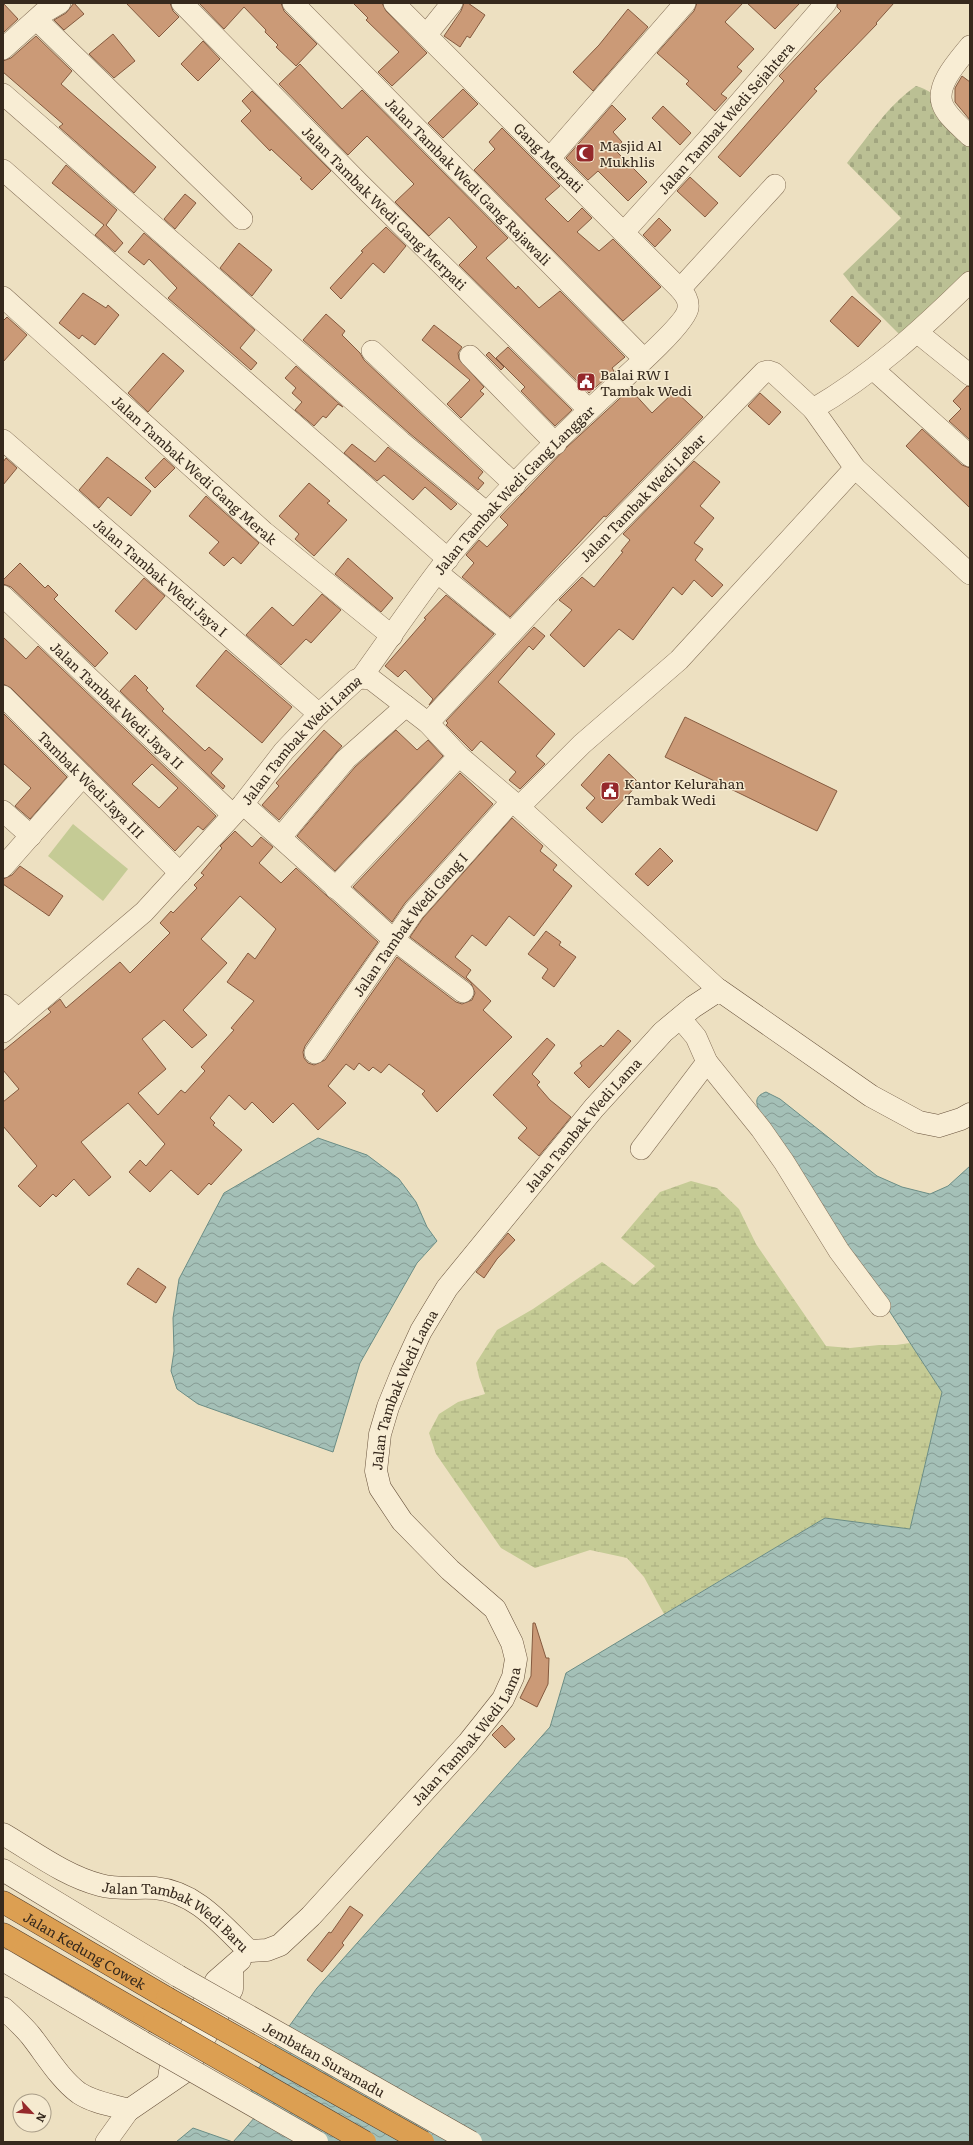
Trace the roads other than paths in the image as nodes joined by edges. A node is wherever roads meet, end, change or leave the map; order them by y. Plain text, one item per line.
1 (182, 3) edge
2 (293, 3) edge
3 (394, 3) edge
4 (452, 3) edge
5 (685, 3) edge
6 (826, 3) edge
7 (43, 10) edge
8 (427, 34) junction
9 (3, 49) edge
10 (968, 52) edge
11 (3, 94) edge
12 (970, 136) edge
13 (550, 158) junction
14 (3, 170) edge
15 (776, 185) dead end
16 (242, 218) dead end
17 (624, 232) junction
18 (970, 282) edge
19 (680, 289) junction
20 (3, 297) edge
21 (684, 318) joint
22 (918, 333) junction
23 (372, 351) dead end
24 (470, 356) dead end
25 (644, 359) junction
26 (873, 369) junction
27 (970, 375) edge
28 (813, 409) junction
29 (589, 410) junction
30 (3, 440) edge
31 (556, 444) junction
32 (970, 456) edge
33 (855, 468) junction
34 (515, 485) junction
35 (487, 513) junction
36 (443, 566) junction
37 (970, 574) edge
38 (3, 596) edge
39 (511, 633) junction
40 (392, 636) junction
41 (361, 678) junction
42 (3, 696) edge
43 (406, 706) junction
44 (319, 714) junction
45 (428, 723) junction
46 (459, 756) junction
47 (83, 776) junction
48 (515, 805) junction
49 (238, 809) junction
50 (3, 811) edge
51 (31, 836) junction
52 (281, 837) junction
53 (3, 867) edge
54 (180, 874) junction
55 (335, 888) junction
56 (393, 939) junction
57 (719, 990) junction
58 (463, 992) dead end
59 (3, 1005) edge
60 (680, 1018) junction
61 (11, 1026) edge
62 (315, 1053) dead end
63 (707, 1062) junction
64 (970, 1114) edge
65 (641, 1149) dead end
66 (880, 1306) dead end
67 (3, 1834) edge
68 (3, 1870) edge
69 (3, 1902) edge
70 (3, 1934) edge
71 (249, 1951) junction
72 (3, 1960) edge
73 (167, 1998) joint
74 (3, 2008) edge
75 (129, 2110) junction
76 (106, 2142) edge
77 (317, 2142) edge
78 (365, 2142) edge
79 (423, 2142) edge
80 (471, 2142) edge

1 - 29 street, Jalan Tambak Wedi Gang Merpati
2 - 25 street, Jalan Tambak Wedi Gang Rajawali
3 - 8 street, Gang Merpati
4 - 8 street
5 - 13 street
6 - 17 street, Jalan Tambak Wedi Sejahtera
7 - 9 street
7 - 16 street
8 - 13 street, Gang Merpati
10 - 12 street
11 - 35 street
13 - 17 street, Gang Merpati
14 - 36 street
15 - 19 street
17 - 19 street, Gang Merpati
18 - 22 street
19 - 21 street, Gang Merpati
20 - 40 street, Jalan Tambak Wedi Gang Merak
21 - 25 street, Jalan Tambak Wedi Gang Langgar
22 - 26 street
22 - 27 street
23 - 34 street
24 - 31 street
25 - 29 street, Jalan Tambak Wedi Gang Langgar
26 - 28 street
26 - 32 street
28 - 33 street
28 - 39 street, Jalan Tambak Wedi Lebar
29 - 31 street, Jalan Tambak Wedi Gang Langgar
30 - 44 street, Jalan Tambak Wedi Jaya I
31 - 34 street, Jalan Tambak Wedi Gang Langgar
33 - 37 street
33 - 48 street, Jalan Tambak Wedi Gang I
34 - 35 street, Jalan Tambak Wedi Gang Langgar
35 - 36 street, Jalan Tambak Wedi Gang Langgar
36 - 39 street
36 - 40 street, Jalan Tambak Wedi Gang Langgar
38 - 49 street, Jalan Tambak Wedi Jaya II
39 - 45 street, Jalan Tambak Wedi Lebar
40 - 41 street, Jalan Tambak Wedi Gang Langgar
41 - 43 street, Jalan Tambak Wedi Lama
41 - 44 street, Jalan Tambak Wedi Lama
42 - 47 street, Tambak Wedi Jaya III
43 - 45 street, Jalan Tambak Wedi Lama
43 - 52 street
44 - 49 street, Jalan Tambak Wedi Lama
45 - 46 street, Jalan Tambak Wedi Lama
46 - 48 street, Jalan Tambak Wedi Lama
46 - 55 street
47 - 51 street
47 - 54 street, Tambak Wedi Jaya III
48 - 56 street, Jalan Tambak Wedi Gang I
48 - 57 street, Jalan Tambak Wedi Lama
49 - 52 street, Jalan Tambak Wedi Jaya II
49 - 54 street, Jalan Tambak Wedi Lama
50 - 51 street
51 - 53 street
52 - 55 street, Jalan Tambak Wedi Jaya II
54 - 61 street, Jalan Tambak Wedi Lama
55 - 56 street, Jalan Tambak Wedi Jaya II
56 - 58 street, Jalan Tambak Wedi Jaya II
56 - 62 street, Jalan Tambak Wedi Gang I
57 - 60 street, Jalan Tambak Wedi Lama
57 - 64 street, Jalan Tambak Wedi Lama
59 - 61 street
60 - 63 street
60 - 71 street, Jalan Tambak Wedi Lama
63 - 65 street
63 - 66 street
67 - 71 street, Jalan Tambak Wedi Baru
68 - 80 street, Jembatan Suramadu, bridge
69 - 73 highway, Jalan Kedung Cowek
70 - 78 highway, Jalan Kedung Cowek, bridge
71 - 75 street, Jalan Tambak Wedi Baru
72 - 77 street, bridge
73 - 79 highway, Jembatan Suramadu, bridge
74 - 75 street
75 - 76 street

